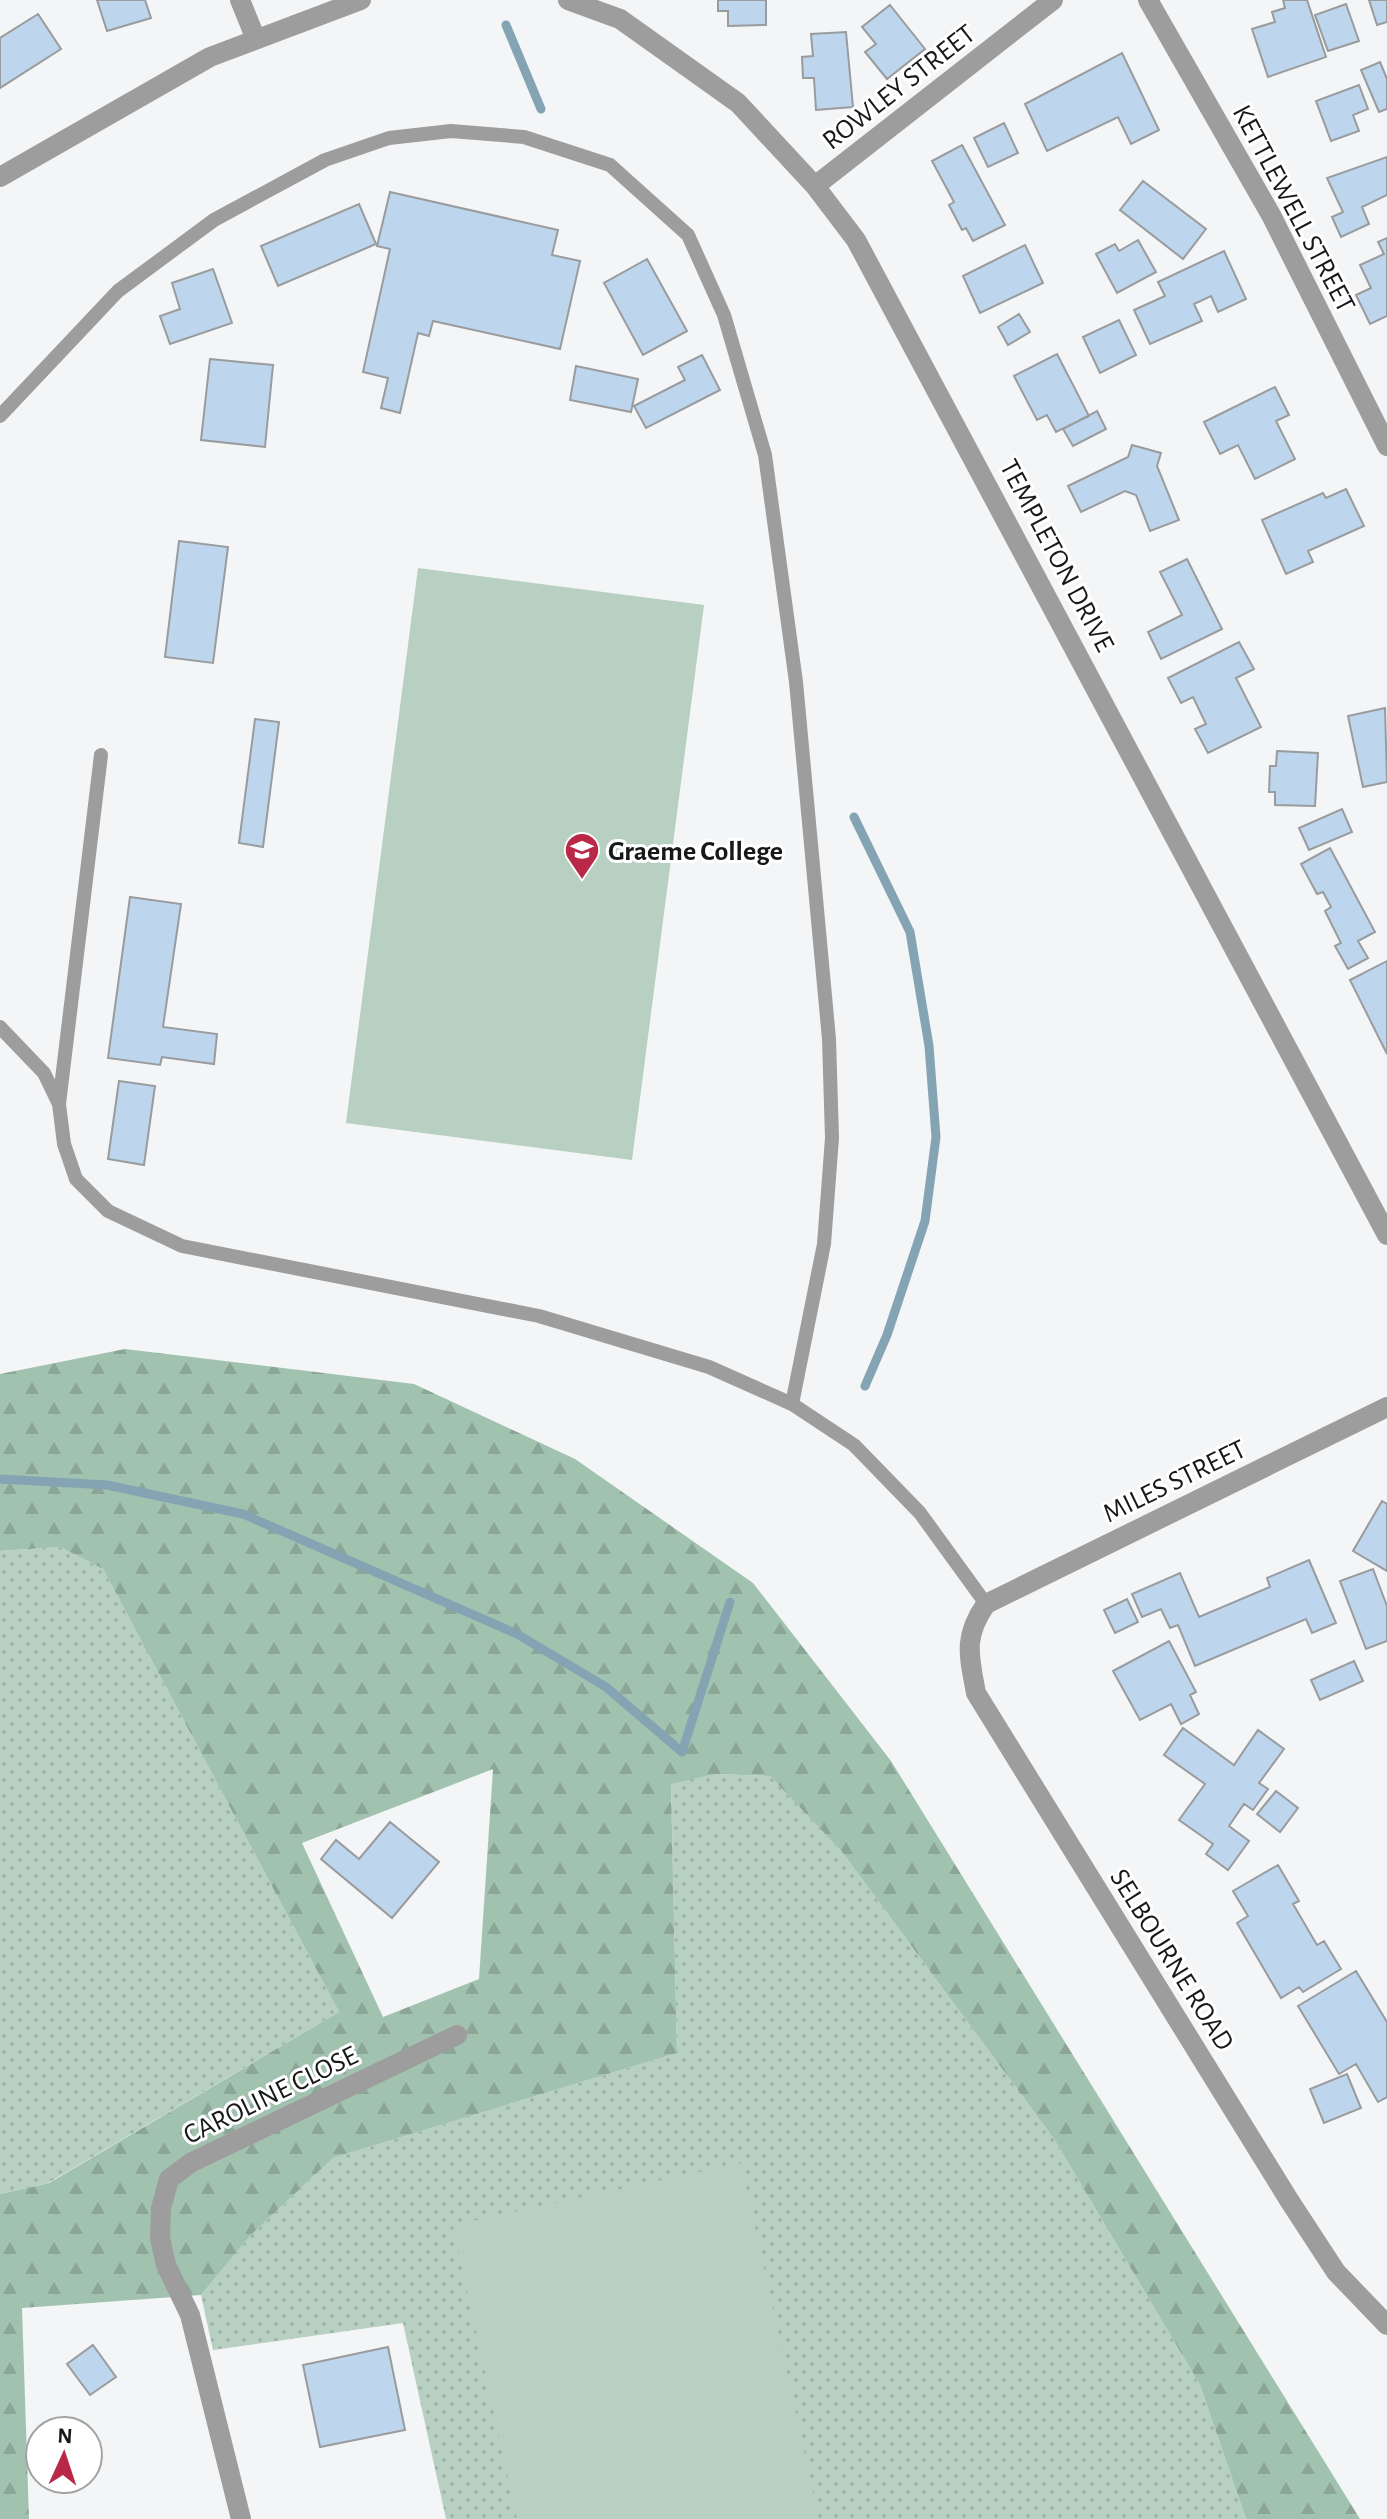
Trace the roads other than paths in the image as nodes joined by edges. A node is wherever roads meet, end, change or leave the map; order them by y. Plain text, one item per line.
1 (240, 0) edge
2 (361, 0) edge
3 (568, 0) edge
4 (1053, 0) edge
5 (1148, 0) edge
6 (255, 37) junction
7 (0, 177) edge
8 (815, 186) junction
9 (0, 416) edge
10 (1387, 446) edge
11 (101, 755) dead end
12 (0, 1027) edge
13 (59, 1104) junction
14 (1387, 1235) edge
15 (792, 1404) junction
16 (1387, 1407) edge
17 (986, 1604) junction
18 (457, 2035) dead end
19 (1387, 2325) edge
20 (241, 2519) edge

1 - 6 street
2 - 6 street
3 - 8 street, TEMPLETON DRIVE
4 - 8 street, ROWLEY STREET
5 - 10 street, KETTLEWELL STREET
6 - 7 street
8 - 14 street, TEMPLETON DRIVE
9 - 15 lane
11 - 13 lane
12 - 13 lane
13 - 15 lane
15 - 17 lane
16 - 17 street, MILES STREET
17 - 19 street, SELBOURNE ROAD
18 - 20 street, CAROLINE CLOSE

